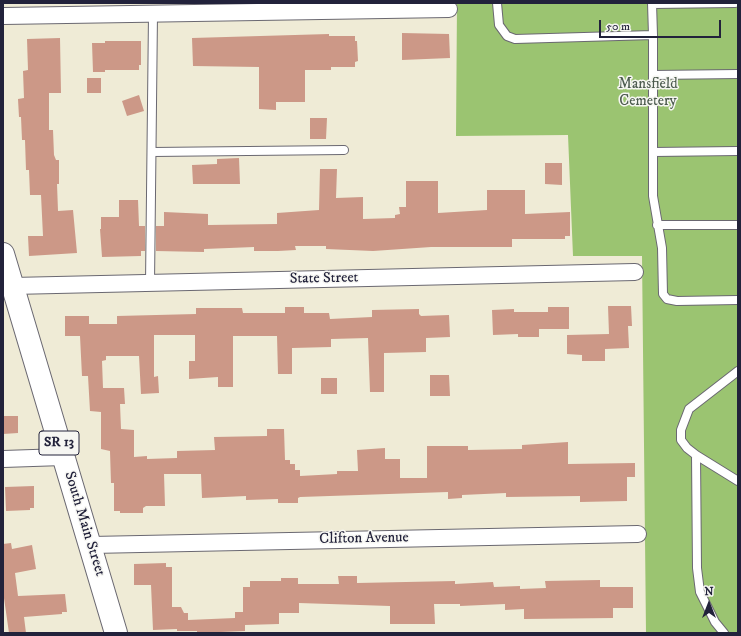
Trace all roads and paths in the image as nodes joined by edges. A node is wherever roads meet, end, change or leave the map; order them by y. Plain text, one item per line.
1 (497, 3) edge
2 (736, 3) edge
3 (652, 4) edge
4 (298, 7) edge
5 (137, 9) edge
6 (449, 9) dead end
7 (153, 14) junction
8 (3, 16) edge
9 (652, 35) junction
10 (738, 74) edge
11 (653, 75) junction
12 (344, 150) dead end
13 (738, 151) edge
14 (152, 152) junction
15 (653, 152) junction
16 (658, 225) junction
17 (738, 225) edge
18 (3, 254) edge
19 (635, 272) dead end
20 (150, 283) junction
21 (12, 286) junction
22 (738, 300) edge
23 (738, 371) edge
24 (696, 455) junction
25 (63, 457) junction
26 (3, 459) edge
27 (738, 481) edge
28 (638, 534) dead end
29 (91, 545) junction
30 (116, 633) edge
31 (724, 633) edge

1 - 9 lane
2 - 3 lane
3 - 9 lane
4 - 6 street
4 - 7 street
5 - 7 street
5 - 8 street
7 - 14 lane
9 - 11 lane
10 - 11 lane
11 - 15 lane
12 - 14 lane
13 - 15 lane
14 - 20 lane
15 - 16 lane
16 - 17 lane
16 - 22 lane
18 - 21 highway, South Main Street / SR 13
19 - 20 street, State Street
20 - 21 street, State Street
21 - 25 highway, South Main Street / SR 13
23 - 24 lane
24 - 27 lane
24 - 31 lane
25 - 26 street
25 - 29 highway, South Main Street / SR 13
28 - 29 street, Clifton Avenue
29 - 30 highway, South Main Street / SR 13

